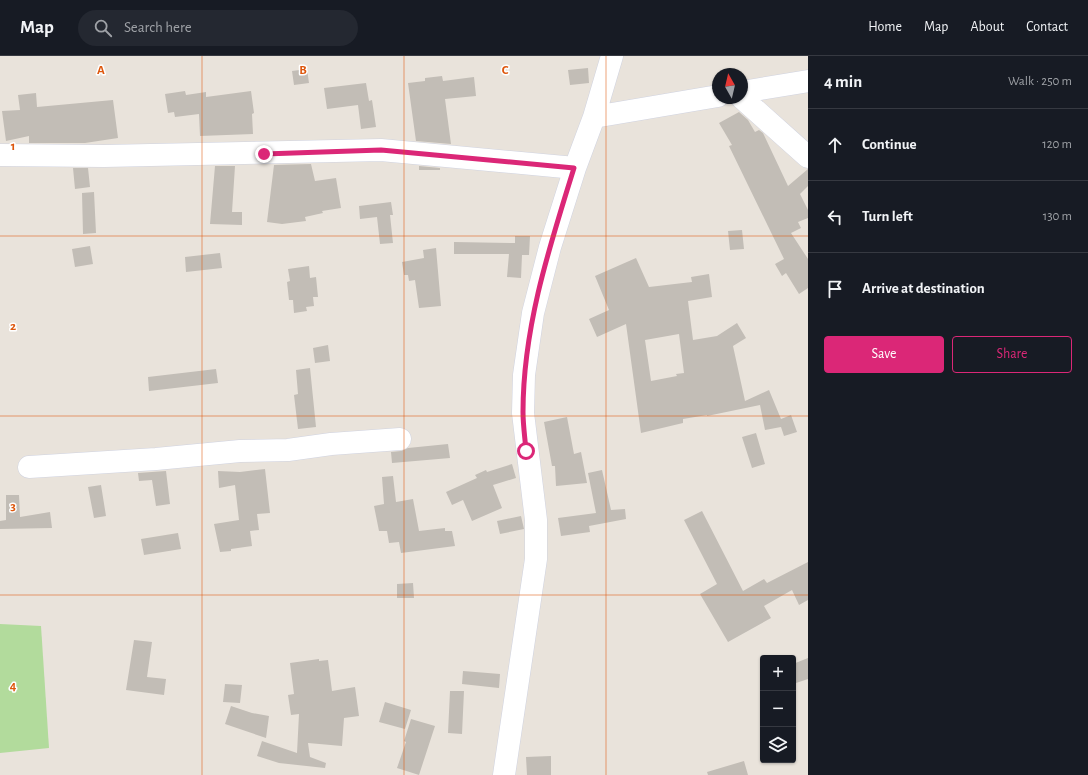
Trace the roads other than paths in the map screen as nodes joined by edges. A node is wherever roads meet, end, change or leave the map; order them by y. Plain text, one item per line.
1 (612, 56) edge
2 (808, 81) edge
3 (748, 91) edge
4 (712, 97) edge
5 (748, 103) edge
6 (594, 117) junction
7 (0, 155) edge
8 (808, 156) edge
9 (574, 168) junction
10 (400, 439) dead end
11 (29, 467) dead end
12 (504, 775) edge

1 - 6 street
2 - 3 street
4 - 6 street
5 - 8 street
6 - 9 street
7 - 9 street
9 - 12 street
10 - 11 street

